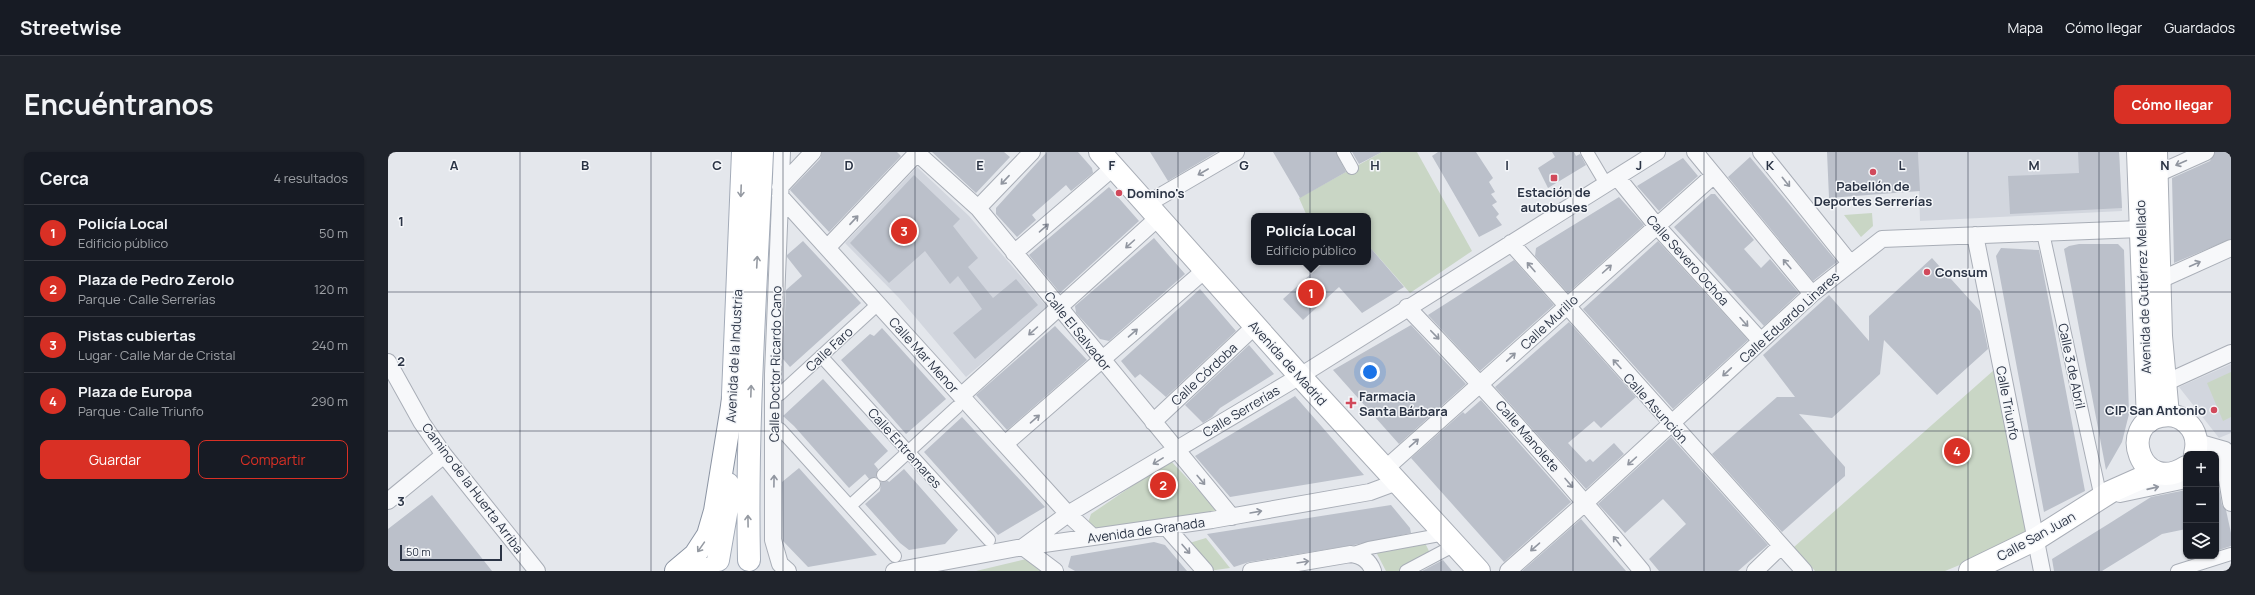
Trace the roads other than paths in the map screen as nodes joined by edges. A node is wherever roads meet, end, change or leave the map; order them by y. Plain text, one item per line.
1 (743, 152) edge
2 (762, 152) edge
3 (814, 152) edge
4 (916, 152) edge
5 (1236, 152) edge
6 (1343, 152) edge
7 (1587, 152) edge
8 (1658, 152) edge
9 (1695, 152) edge
10 (1761, 152) edge
11 (2138, 152) edge
12 (2156, 152) edge
13 (2206, 152) edge
14 (1025, 154) edge
15 (781, 159) edge
16 (1107, 160) edge
17 (1352, 168) dead end
18 (796, 170) junction
19 (2157, 174) junction
20 (1714, 175) junction
21 (1612, 180) junction
22 (780, 192) junction
23 (978, 208) junction
24 (1153, 211) junction
25 (803, 221) junction
26 (1656, 225) junction
27 (2140, 229) junction
28 (2043, 233) junction
29 (1974, 236) junction
30 (1511, 243) junction
31 (779, 244) junction
32 (827, 248) junction
33 (2231, 248) edge
34 (1014, 253) junction
35 (1850, 263) junction
36 (1205, 270) junction
37 (2160, 280) junction
38 (1812, 294) junction
39 (878, 304) junction
40 (1565, 306) junction
41 (1059, 307) junction
42 (1408, 307) junction
43 (1255, 326) junction
44 (2161, 336) junction
45 (1761, 341) junction
46 (2231, 353) edge
47 (821, 356) junction
48 (1102, 360) junction
49 (388, 362) edge
50 (1300, 376) junction
51 (2165, 383) junction
52 (1482, 384) junction
53 (780, 394) dead end
54 (733, 400) junction
55 (959, 401) junction
56 (2158, 418) junction
57 (1153, 422) junction
58 (1671, 425) junction
59 (780, 429) dead end
60 (1005, 444) junction
61 (1176, 450) junction
62 (2209, 450) edge
63 (908, 452) junction
64 (444, 455) junction
65 (2139, 456) junction
66 (2222, 469) edge
67 (883, 475) dead end
68 (2175, 475) edge
69 (1391, 476) junction
70 (874, 484) dead end
71 (2106, 495) junction
72 (388, 501) edge
73 (1586, 502) junction
74 (2231, 503) edge
75 (850, 506) junction
76 (1068, 514) junction
77 (1232, 517) junction
78 (1167, 528) junction
79 (1092, 537) junction
80 (2036, 538) junction
81 (989, 540) dead end
82 (1450, 540) junction
83 (1052, 543) junction
84 (1781, 546) junction
85 (1023, 547) junction
86 (1351, 554) junction
87 (2231, 554) edge
88 (895, 563) edge
89 (754, 566) edge
90 (709, 568) edge
91 (536, 571) edge
92 (676, 571) edge
93 (788, 571) edge
94 (1055, 571) edge
95 (1204, 571) edge
96 (1251, 571) edge
97 (1373, 571) edge
98 (1406, 571) edge
99 (1479, 571) edge
100 (1508, 571) edge
101 (1642, 571) edge
102 (1755, 571) edge
103 (1804, 571) edge
104 (1970, 571) edge
105 (2042, 571) edge
106 (2177, 571) edge

1 -> 54 main road, Avenida de la Industria
89 -> 2 main road, Avenida de la Industria
3 - 18 street
4 - 23 street, Calle El Salvador
32 -> 4 street
5 -> 24 street
6 - 17 street
7 - 21 street
8 - 21 street, Calle Serrerías
9 - 20 street
10 -> 35 street
11 - 27 main road, Avenida de Gutiérrez Mellado
12 - 19 main road, Avenida de Gutiérrez Mellado
13 -> 19 street
14 -> 23 street
15 - 18 street
15 - 22 street, Calle Doctor Ricardo Cano
16 - 24 main road, Avenida de Madrid
34 -> 16 street
18 - 22 street
19 - 27 main road
19 - 37 main road, Avenida de Gutiérrez Mellado
20 - 26 street, Calle Murillo
38 -> 20 street
21 - 26 street, Calle Severo Ochoa
21 - 30 street, Calle Serrerías
22 - 25 street, Calle Mar Menor
22 - 31 street, Calle Doctor Ricardo Cano
23 - 34 street, Calle El Salvador
24 - 36 main road, Avenida de Madrid
24 -> 41 street
25 - 31 street
25 - 32 street, Calle Mar Menor
40 -> 26 street, Calle Murillo
26 -> 45 street, Calle Severo Ochoa
27 - 28 street, Calle Eduardo Linares
27 - 44 main road
27 - 56 main road, Avenida de Gutiérrez Mellado
28 - 29 street, Calle Eduardo Linares
28 - 71 street, Calle 3 de Abril
29 - 35 street, Calle Eduardo Linares
29 - 80 street, Calle Triunfo
40 -> 30 street, Calle Asunción
30 - 42 street, Calle Serrerías
93 -> 31 street, Calle Doctor Ricardo Cano
32 - 39 street, Calle Mar Menor
37 -> 33 street
34 - 41 street, Calle El Salvador
35 - 38 street, Calle Eduardo Linares
36 - 43 main road, Avenida de Madrid
48 -> 36 street
37 - 44 main road, Avenida de Gutiérrez Mellado
38 - 45 street, Calle Eduardo Linares
39 - 47 street, Calle Faro
39 - 55 street, Calle Mar Menor
52 -> 40 street, Calle Murillo
58 -> 40 street, Calle Asunción
41 - 48 street, Calle El Salvador
41 -> 55 street
42 - 50 street, Calle Serrerías
42 -> 52 street, Calle Manolete
43 - 50 main road, Avenida de Madrid
43 - 57 street, Calle Córdoba
44 - 51 main road, Avenida de Gutiérrez Mellado
45 -> 58 street, Calle Eduardo Linares
46 - 51 street
47 - 53 street, Calle Faro
47 - 63 street, Calle Entremares
48 - 57 street, Calle El Salvador
60 -> 48 street
49 - 64 street, Camino de la Huerta Arriba
50 - 61 street, Calle Serrerías
50 - 69 main road, Avenida de Madrid
51 - 56 main road, Avenida de Gutiérrez Mellado
69 -> 52 street, Calle Murillo
52 -> 73 street, Calle Manolete
54 - 90 main road, Avenida de la Industria
54 -> 92 main road
55 - 60 street, Calle Mar Menor
55 - 63 street
56 - 62 main road
56 - 65 main road
57 - 61 street, Calle El Salvador
58 -> 73 street, Calle Eduardo Linares
58 - 84 street, Calle Asunción
59 - 75 street
60 - 76 street, Calle Mar Menor
61 -> 76 street, Calle Serrerías
61 -> 77 street, Calle El Salvador
62 - 66 street
63 - 67 street
63 - 81 street, Calle Entremares
64 - 72 street
64 - 91 street, Camino de la Huerta Arriba
65 - 68 main road
65 - 71 main road, Calle San Juan
66 - 74 street
71 -> 68 main road, Calle San Juan
77 -> 69 street, Avenida de Granada
69 - 82 main road, Avenida de Madrid
70 - 75 street
71 - 80 main road, Calle San Juan
73 -> 100 street, Calle Eduardo Linares
101 -> 73 street, Calle Manolete
75 - 88 street
76 - 79 street, Calle Mar Menor
76 - 83 street
76 - 85 street, Calle Serrerías
77 - 78 street, Avenida de Granada
78 - 79 street, Avenida de Granada
78 -> 95 street
79 - 83 street, Avenida de Granada
80 - 104 main road, Calle San Juan
80 - 105 street, Calle Triunfo
82 - 86 street
82 - 98 street
82 - 99 main road, Avenida de Madrid
83 - 85 street, Avenida de Granada
84 - 102 street
84 - 103 street, Calle Asunción
85 - 88 street, Avenida de Granada
85 - 94 street
96 -> 86 street
86 - 97 street
87 - 106 street
89 - 90 main road

